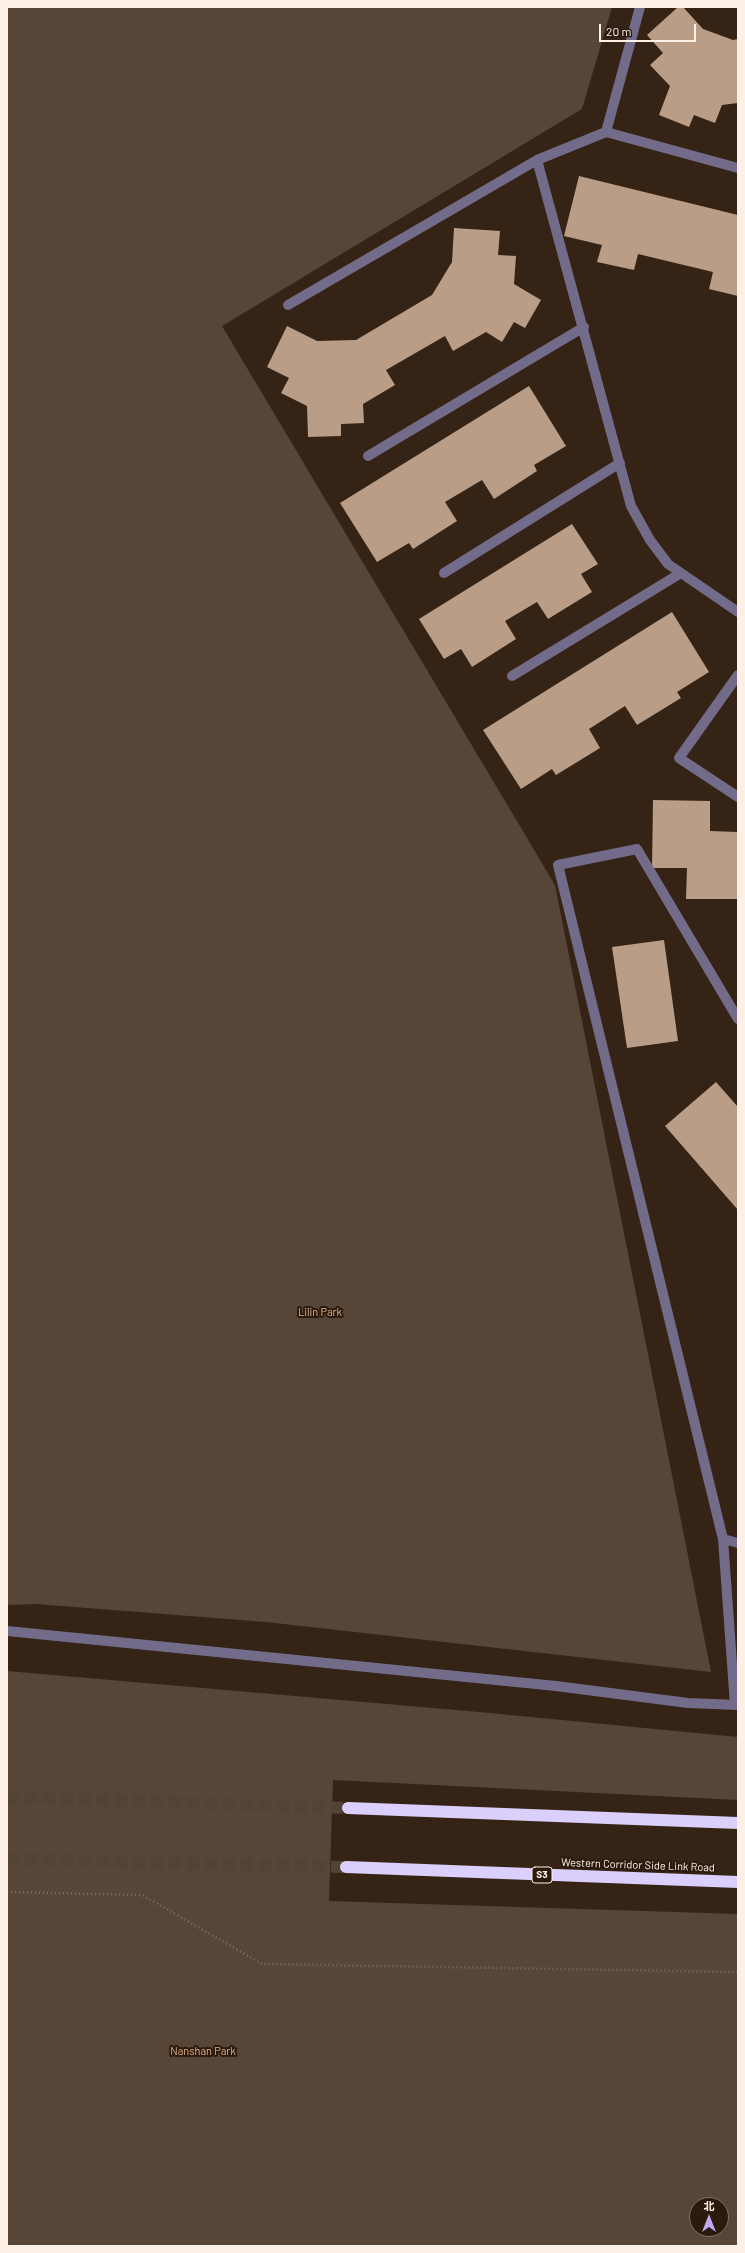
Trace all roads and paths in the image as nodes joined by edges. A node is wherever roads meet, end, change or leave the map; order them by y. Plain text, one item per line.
1 (640, 7) edge
2 (606, 132) junction
3 (538, 160) junction
4 (738, 168) edge
5 (288, 304) dead end
6 (584, 326) junction
7 (368, 456) dead end
8 (620, 463) junction
9 (444, 573) dead end
10 (681, 573) junction
11 (738, 612) edge
12 (512, 676) dead end
13 (738, 676) edge
14 (738, 797) edge
15 (738, 1019) edge
16 (723, 1538) junction
17 (738, 1543) edge
18 (7, 1631) edge
19 (737, 1705) edge
20 (348, 1808) tunnel mouth
21 (738, 1823) edge
22 (346, 1867) tunnel mouth
23 (738, 1882) edge
24 (7, 1892) edge
25 (738, 1972) edge

1 - 2 street
2 - 3 street
2 - 4 street
3 - 5 street
3 - 6 street
6 - 7 street
6 - 8 street
8 - 9 street
8 - 10 street
10 - 11 street
10 - 12 street
13 - 14 street
15 - 16 street
16 - 17 street
16 - 19 street
18 - 19 street
20 - 21 highway
22 - 23 highway, Western Corridor Side Link Road / S3
24 - 25 path

